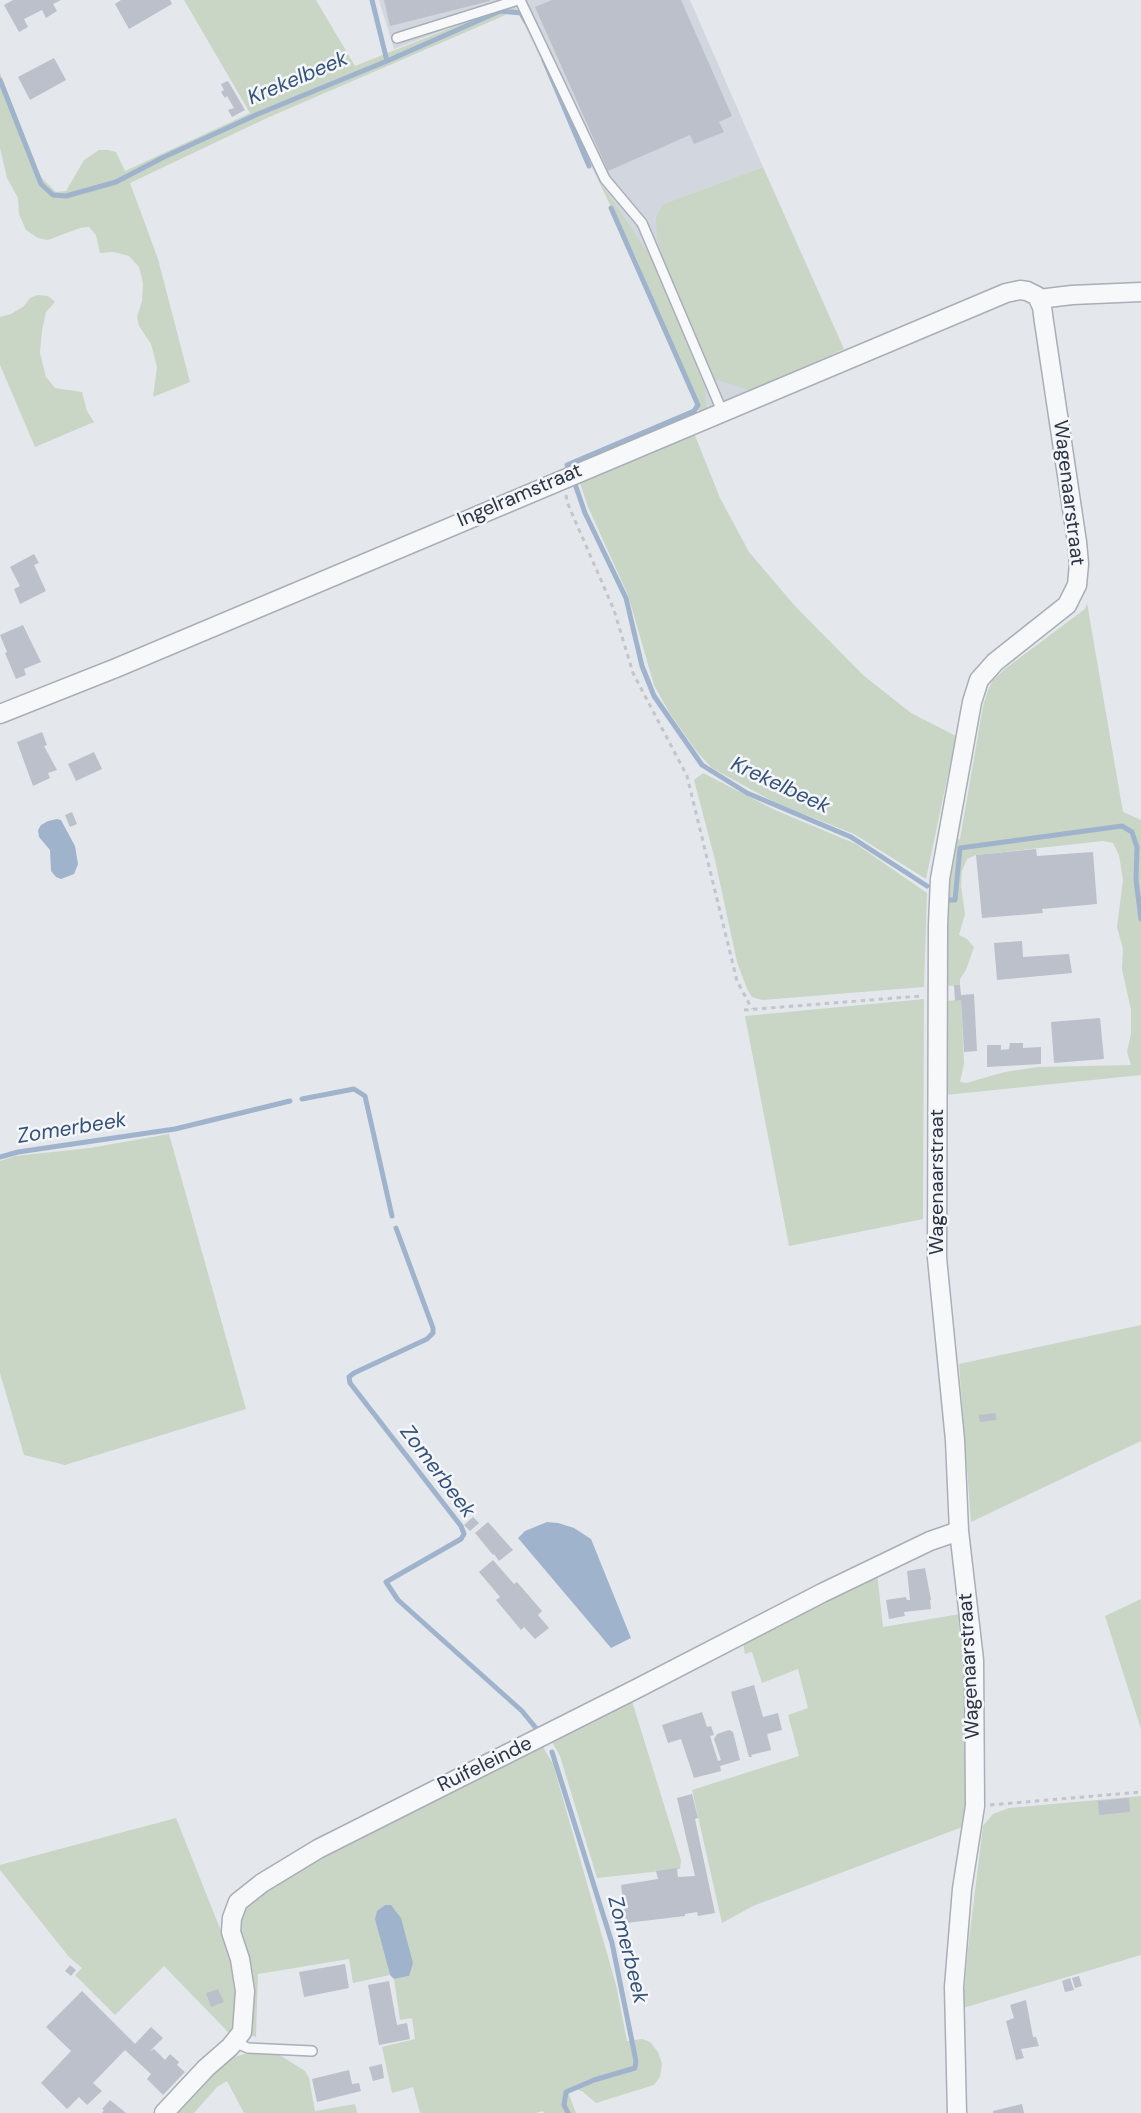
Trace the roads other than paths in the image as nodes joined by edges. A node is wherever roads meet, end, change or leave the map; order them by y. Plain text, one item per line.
1 (519, 0) edge
2 (397, 38) dead end
3 (1141, 292) edge
4 (1039, 299) junction
5 (722, 411) junction
6 (0, 714) edge
7 (959, 1531) junction
8 (234, 2042) junction
9 (312, 2051) dead end
10 (164, 2113) edge
11 (957, 2113) edge

1 - 2 lane
1 - 5 lane
3 - 4 street
4 - 5 street, Ingelramstraat
4 - 7 street, Wagenaarstraat
5 - 6 street, Ingelramstraat
7 - 8 street, Ruifeleinde
7 - 11 street, Wagenaarstraat
8 - 9 lane
8 - 10 street, Ruifeleinde

